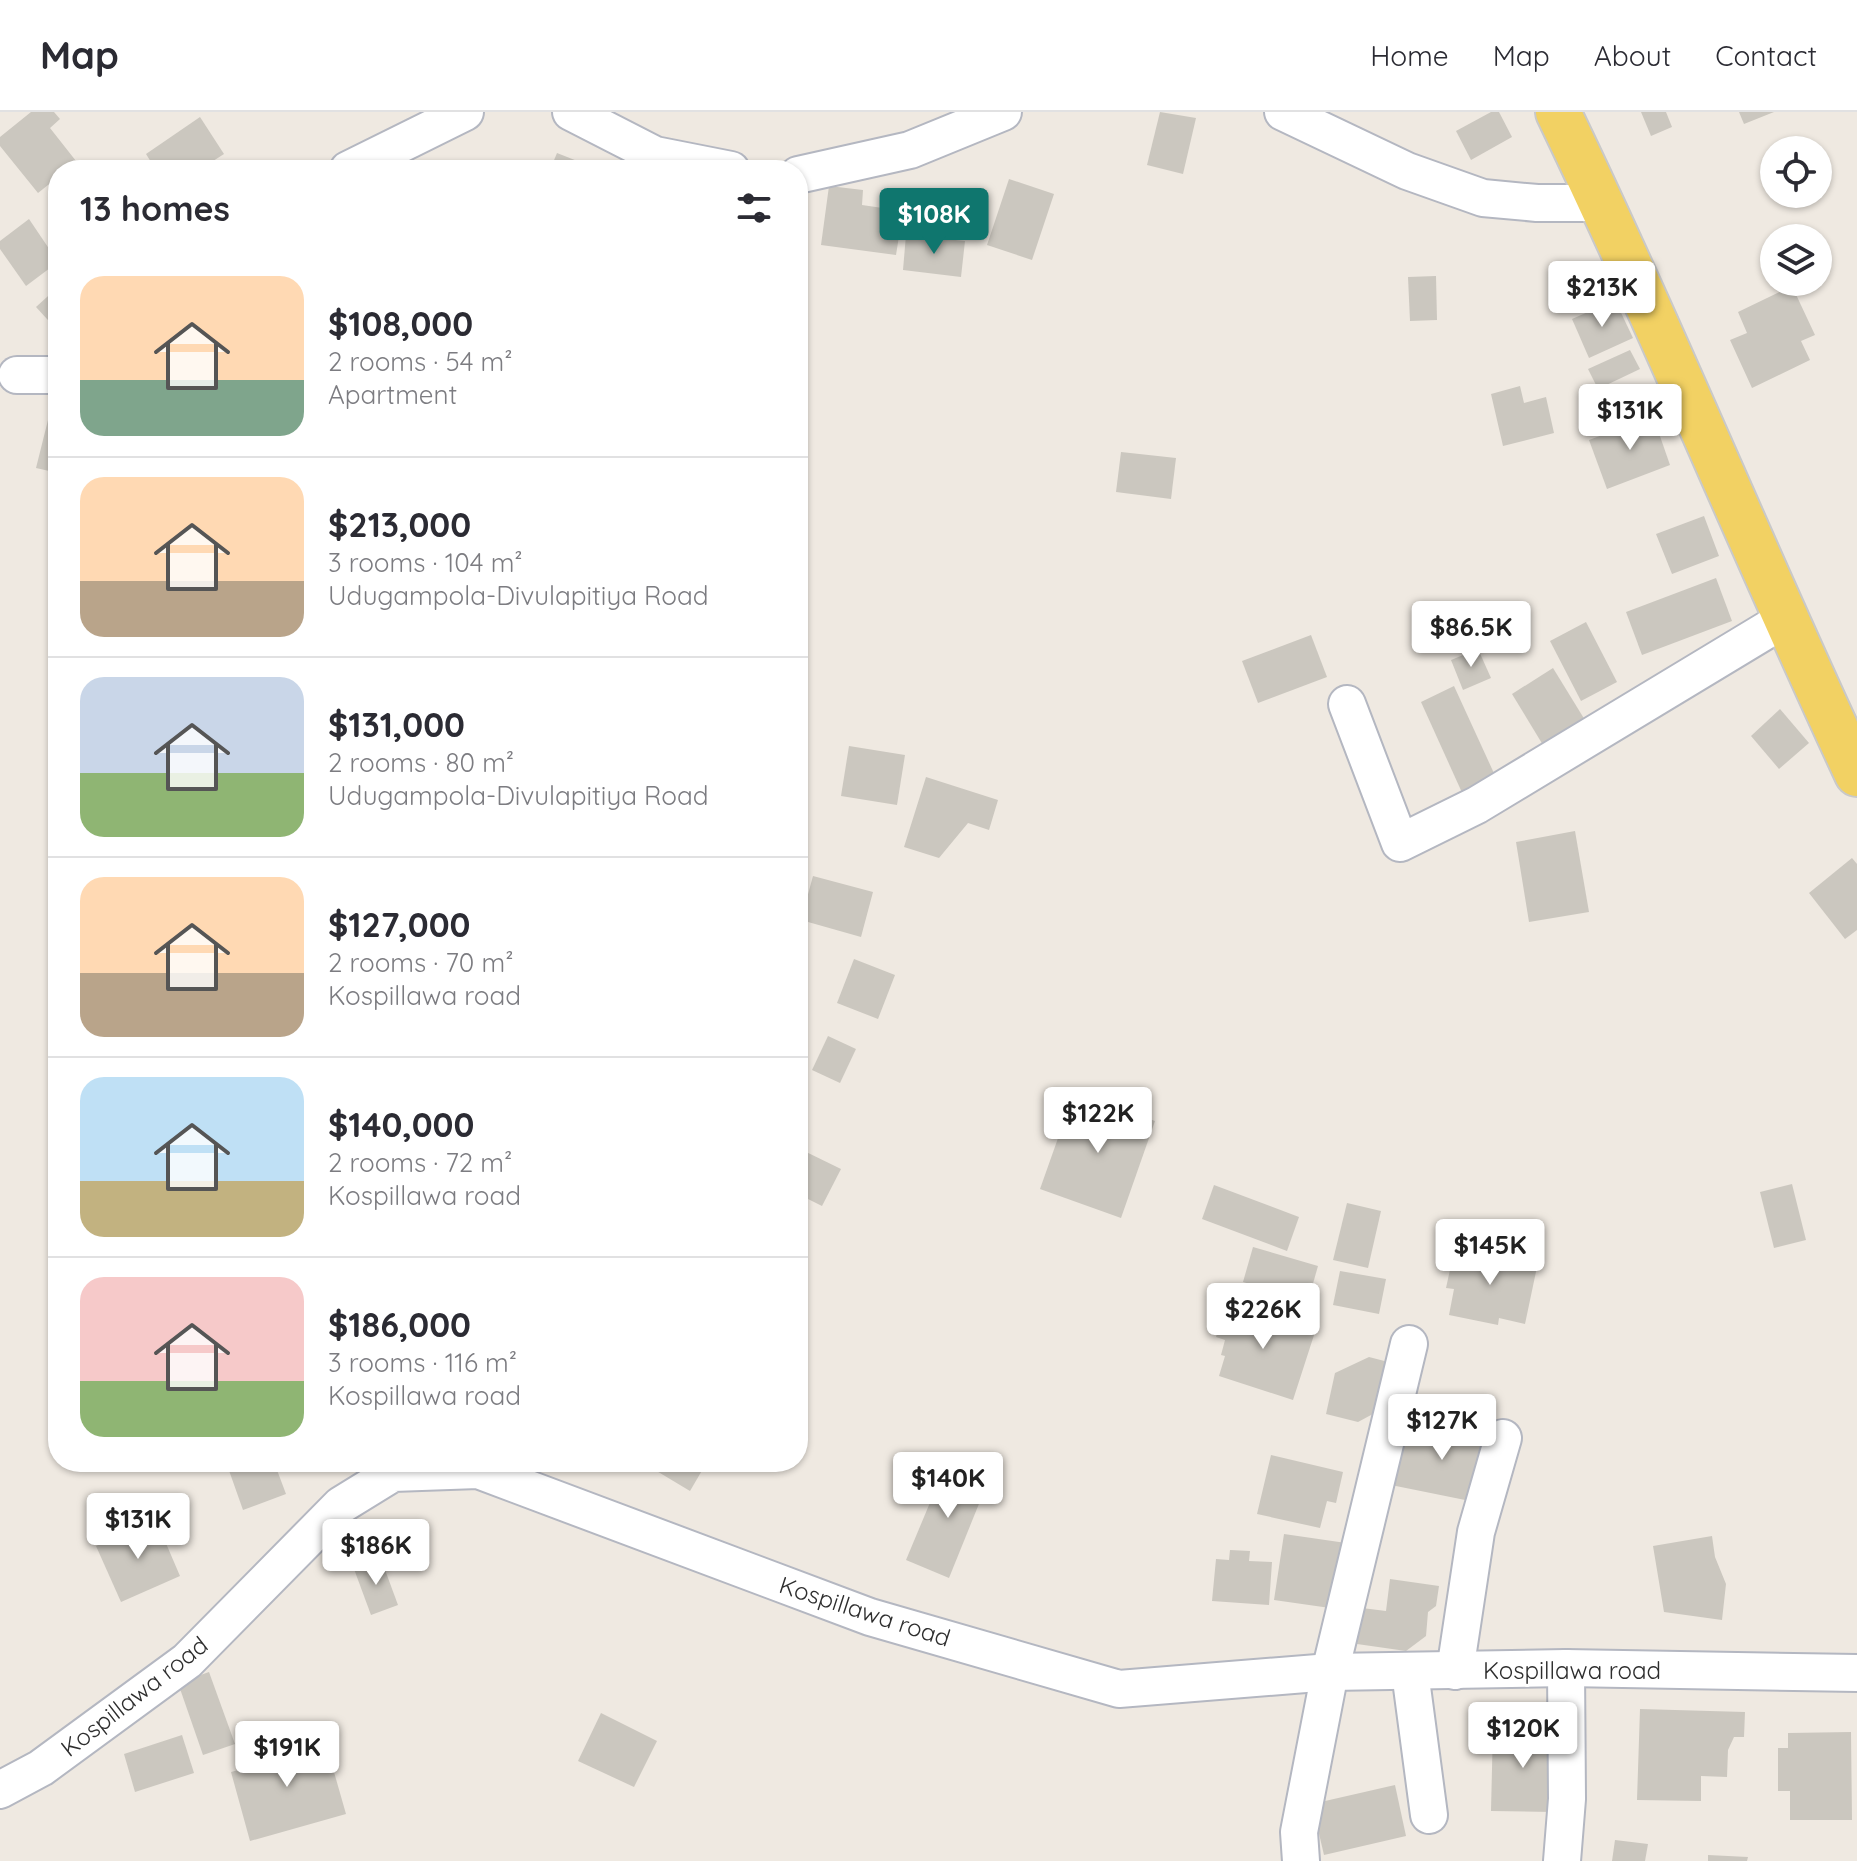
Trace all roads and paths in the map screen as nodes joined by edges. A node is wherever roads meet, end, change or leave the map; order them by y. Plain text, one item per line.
1 (465, 112) edge
2 (571, 112) edge
3 (1003, 112) edge
4 (1283, 112) edge
5 (1558, 112) edge
6 (363, 160) edge
7 (680, 160) edge
8 (808, 173) edge
9 (1601, 203) junction
10 (17, 375) dead end
11 (48, 375) edge
12 (1785, 619) junction
13 (1347, 704) dead end
14 (1857, 774) edge
15 (1409, 1344) dead end
16 (1503, 1438) dead end
17 (421, 1472) edge
18 (510, 1472) edge
19 (1566, 1668) junction
20 (1455, 1671) junction
21 (1330, 1672) junction
22 (1410, 1672) junction
23 (1857, 1673) edge
24 (0, 1790) edge
25 (1429, 1815) dead end
26 (1301, 1861) edge
27 (1562, 1861) edge

1 - 6 street
2 - 7 street
3 - 8 street
4 - 9 street
5 - 9 main road
9 - 12 main road
10 - 11 street
12 - 13 street
12 - 14 main road
15 - 21 street
16 - 20 street
17 - 24 street, Kospillawa road
18 - 21 street, Kospillawa road
19 - 20 street, Kospillawa road
19 - 23 street, Kospillawa road
19 - 27 street
20 - 22 street, Kospillawa road
21 - 22 street, Kospillawa road
21 - 26 street
22 - 25 street

